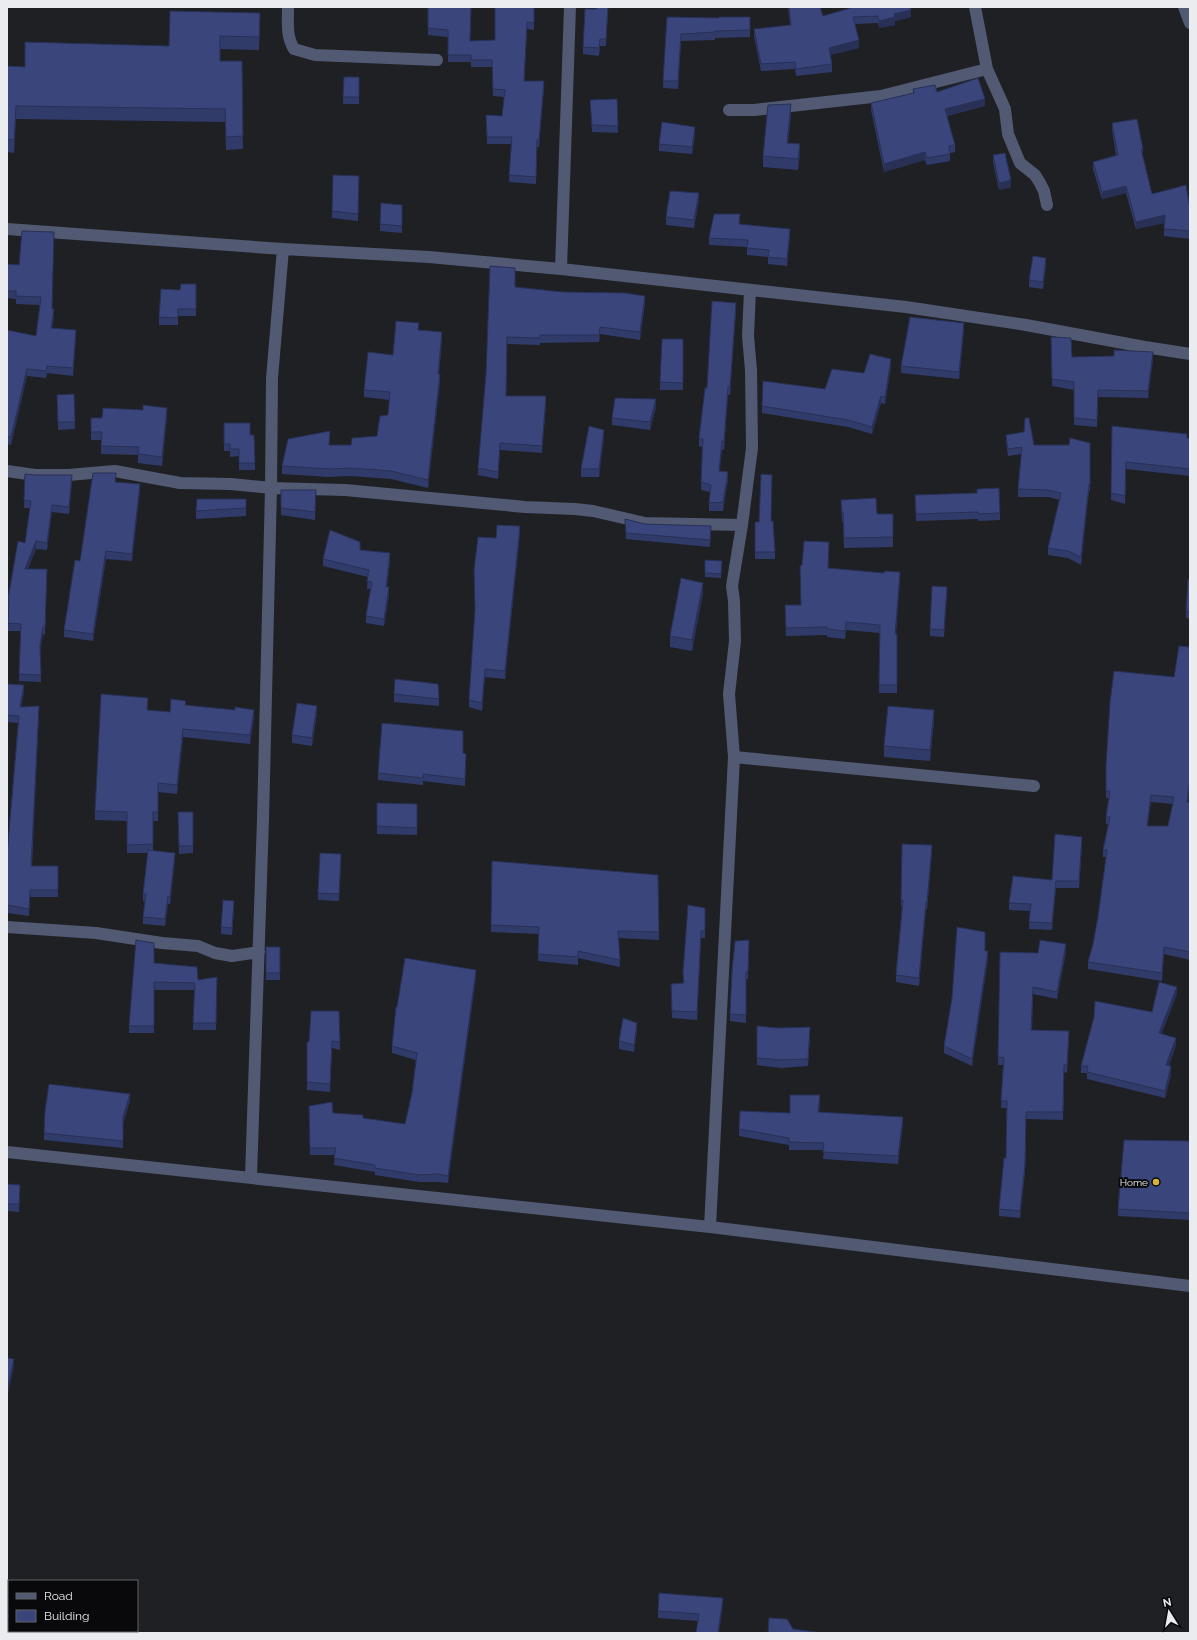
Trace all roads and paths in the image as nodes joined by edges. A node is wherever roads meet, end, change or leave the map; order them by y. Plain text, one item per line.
1 (288, 7) edge
2 (570, 7) edge
3 (975, 7) edge
4 (1184, 7) edge
5 (1190, 23) edge
6 (437, 60) dead end
7 (987, 69) junction
8 (729, 110) dead end
9 (1047, 205) dead end
10 (7, 229) edge
11 (284, 249) junction
12 (561, 269) junction
13 (750, 290) junction
14 (1190, 354) edge
15 (7, 471) edge
16 (271, 488) junction
17 (742, 525) junction
18 (734, 757) junction
19 (1034, 786) dead end
20 (7, 927) edge
21 (259, 952) junction
22 (7, 1152) edge
23 (251, 1177) junction
24 (710, 1227) junction
25 (1190, 1286) edge

1 - 6 street
2 - 12 street
3 - 7 street
4 - 5 street
7 - 8 street
7 - 9 street
10 - 11 street
11 - 12 street
11 - 16 street
12 - 13 street
13 - 14 street
13 - 17 street
15 - 16 street
16 - 17 street
16 - 21 street
17 - 18 street
18 - 19 street
18 - 24 street
20 - 21 street
21 - 23 street
22 - 23 street
23 - 24 street
24 - 25 street

